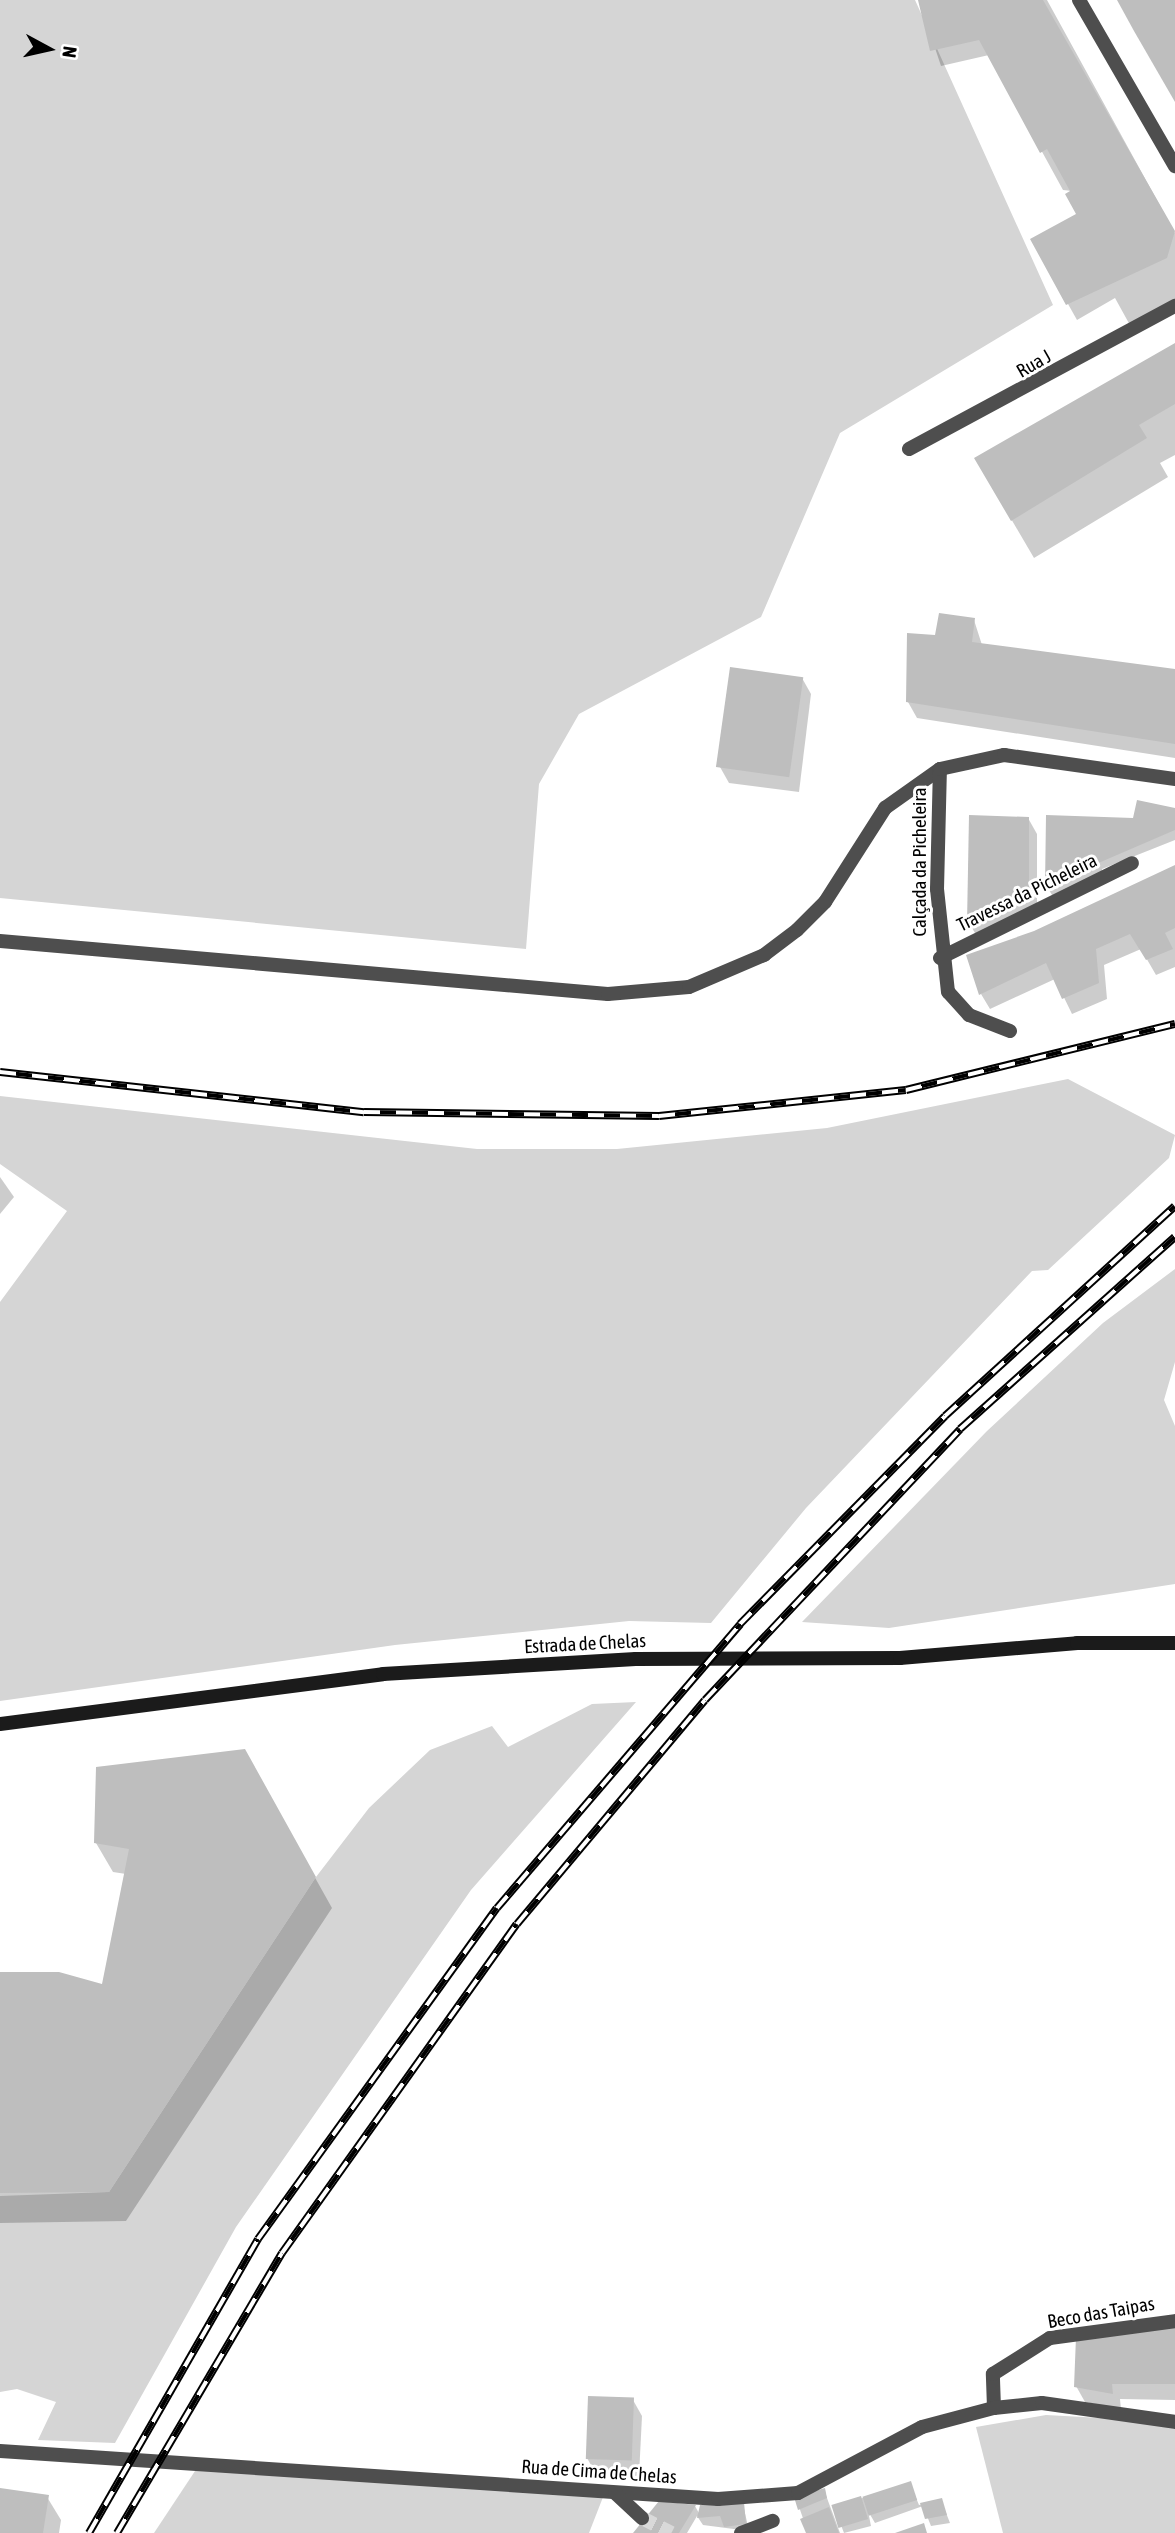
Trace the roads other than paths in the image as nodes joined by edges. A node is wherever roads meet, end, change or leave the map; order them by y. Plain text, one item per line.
1 (1079, 0) edge
2 (1175, 166) edge
3 (1175, 306) edge
4 (909, 449) dead end
5 (940, 769) junction
6 (1175, 779) edge
7 (1132, 863) dead end
8 (0, 941) edge
9 (940, 958) junction
10 (1010, 1031) dead end
11 (1175, 1643) edge
12 (0, 1724) edge
13 (1175, 2320) edge
14 (994, 2408) junction
15 (1175, 2422) edge
16 (0, 2451) edge
17 (615, 2493) junction
18 (642, 2518) tunnel mouth
19 (773, 2521) dead end
20 (741, 2533) edge

1 - 2 street
3 - 4 street, Rua J
5 - 6 street, Calçada da Picheleira
5 - 8 street
5 - 9 street, Calçada da Picheleira
7 - 9 street, Travessa da Picheleira
9 - 10 street, Calçada da Picheleira
11 - 12 main road, Estrada de Chelas
13 - 14 street, Beco das Taipas
14 - 15 street, Rua de Cima de Chelas
14 - 17 street, Rua de Cima de Chelas
16 - 17 street, Rua de Cima de Chelas
17 - 18 street
19 - 20 street

